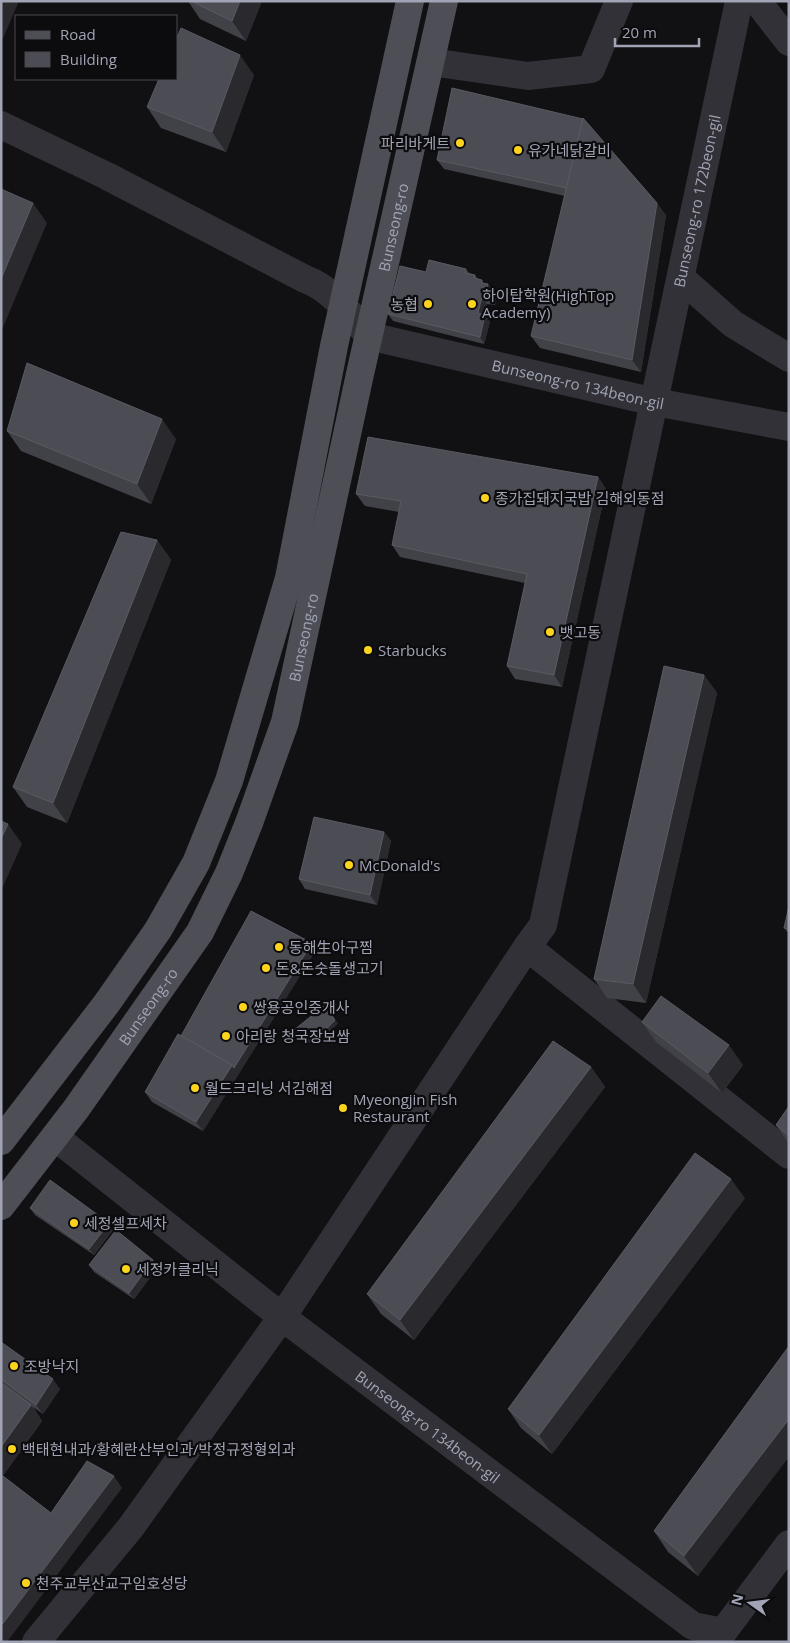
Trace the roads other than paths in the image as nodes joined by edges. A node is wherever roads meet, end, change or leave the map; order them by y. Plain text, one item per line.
1 (410, 1) edge
2 (444, 1) edge
3 (619, 1) edge
4 (739, 1) edge
5 (757, 1) edge
6 (789, 42) edge
7 (431, 62) junction
8 (1, 125) edge
9 (681, 278) junction
10 (343, 307) junction
11 (369, 336) junction
12 (789, 358) edge
13 (655, 402) junction
14 (789, 427) edge
15 (527, 947) junction
16 (56, 1137) junction
17 (1, 1141) edge
18 (789, 1156) edge
19 (1, 1206) edge
20 (282, 1317) junction
21 (789, 1544) edge
22 (36, 1642) edge

1 - 10 main road, Bunseong-ro
2 - 7 main road, Bunseong-ro
3 - 7 street
4 - 9 street, Bunseong-ro 172beon-gil
5 - 6 street
7 - 11 main road, Bunseong-ro
8 - 10 street
9 - 12 street
9 - 13 street, Bunseong-ro 172beon-gil
10 - 11 street
10 - 17 main road, Bunseong-ro
11 - 13 street, Bunseong-ro 134beon-gil
11 - 16 main road, Bunseong-ro
13 - 14 street, Bunseong-ro 134beon-gil
13 - 15 street, Bunseong-ro 172beon-gil
15 - 18 street
15 - 20 street, Bunseong-ro 172beon-gil
16 - 19 main road, Bunseong-ro
16 - 20 street, Bunseong-ro 134beon-gil
20 - 21 street, Bunseong-ro 134beon-gil
20 - 22 street, Bunseong-ro 172beon-gil

